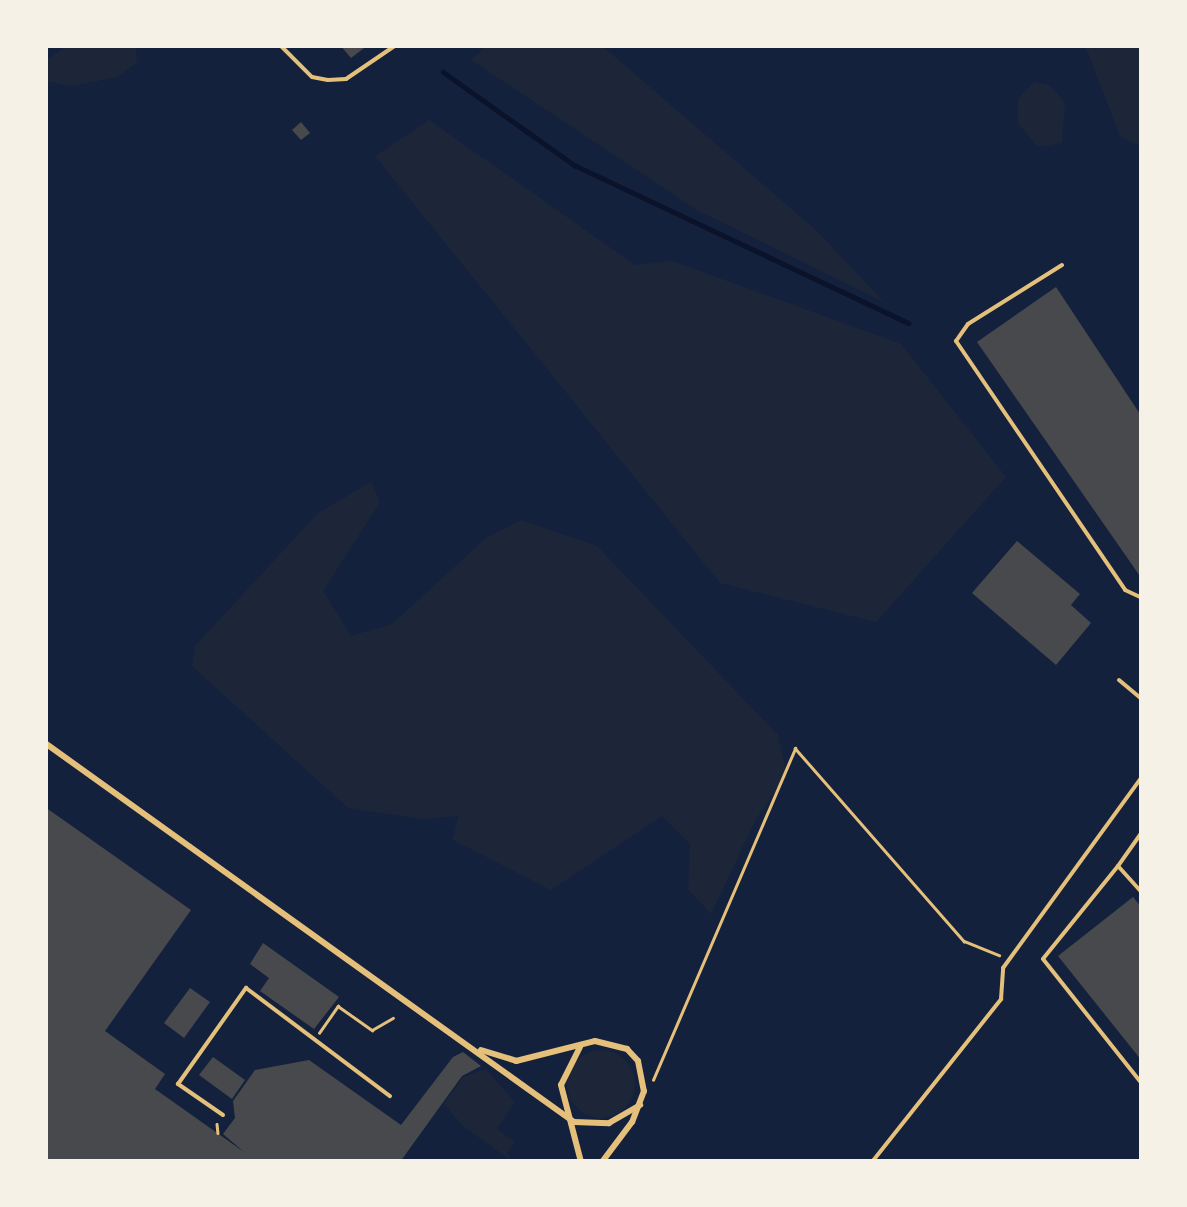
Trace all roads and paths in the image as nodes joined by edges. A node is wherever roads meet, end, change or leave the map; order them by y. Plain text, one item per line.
1 (280, 45) edge
2 (396, 45) edge
3 (1062, 265) dead end
4 (1142, 598) edge
5 (1119, 680) dead end
6 (1142, 699) edge
7 (45, 743) edge
8 (1142, 777) edge
9 (1142, 832) edge
10 (1118, 866) junction
11 (1142, 893) edge
12 (1010, 956) junction
13 (393, 1018) dead end
14 (314, 1038) junction
15 (581, 1046) junction
16 (480, 1050) junction
17 (1142, 1083) edge
18 (644, 1091) junction
19 (390, 1096) dead end
20 (640, 1105) junction
21 (223, 1115) dead end
22 (210, 1119) dead end
23 (574, 1122) junction
24 (218, 1133) dead end
25 (581, 1162) edge
26 (602, 1162) edge
27 (872, 1162) edge

1 - 2 lane
3 - 4 lane
5 - 6 lane
7 - 16 street
8 - 12 lane
9 - 10 lane
10 - 11 lane
10 - 17 lane
12 - 18 path
12 - 27 lane
13 - 14 path
14 - 19 lane
14 - 21 lane
15 - 16 street
15 - 18 street
15 - 23 street
16 - 23 street
18 - 20 street
20 - 23 street
20 - 26 street
22 - 24 path
23 - 25 street

